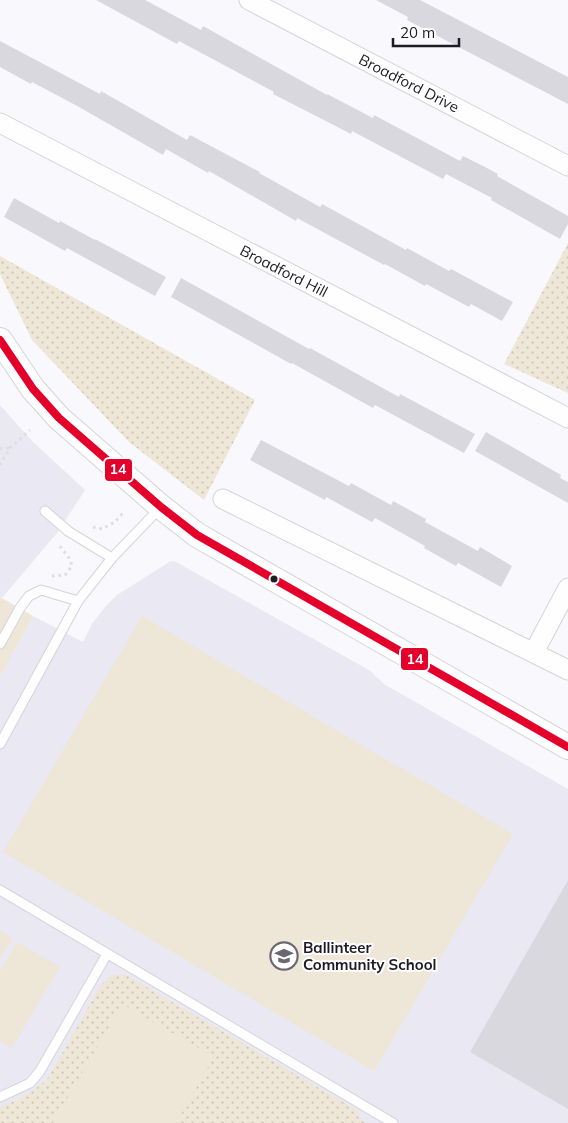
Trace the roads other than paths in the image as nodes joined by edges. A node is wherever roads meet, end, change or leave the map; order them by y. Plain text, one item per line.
1 (250, 0) edge
2 (0, 124) edge
3 (568, 166) edge
4 (0, 340) edge
5 (568, 418) edge
6 (223, 499) dead end
7 (161, 507) junction
8 (45, 511) dead end
9 (112, 558) junction
10 (568, 588) edge
11 (78, 601) junction
12 (0, 644) edge
13 (534, 652) junction
14 (568, 670) edge
15 (0, 744) edge
16 (568, 747) edge
17 (0, 890) edge
18 (107, 954) junction
19 (0, 1097) edge
20 (393, 1123) edge

1 - 3 street, Broadford Drive
2 - 5 street, Broadford Hill
4 - 7 street
6 - 13 street
7 - 9 lane
7 - 16 street
8 - 9 lane
9 - 11 lane
10 - 13 street
11 - 12 lane
11 - 15 lane
13 - 14 street
17 - 18 lane
18 - 19 lane
18 - 20 lane

